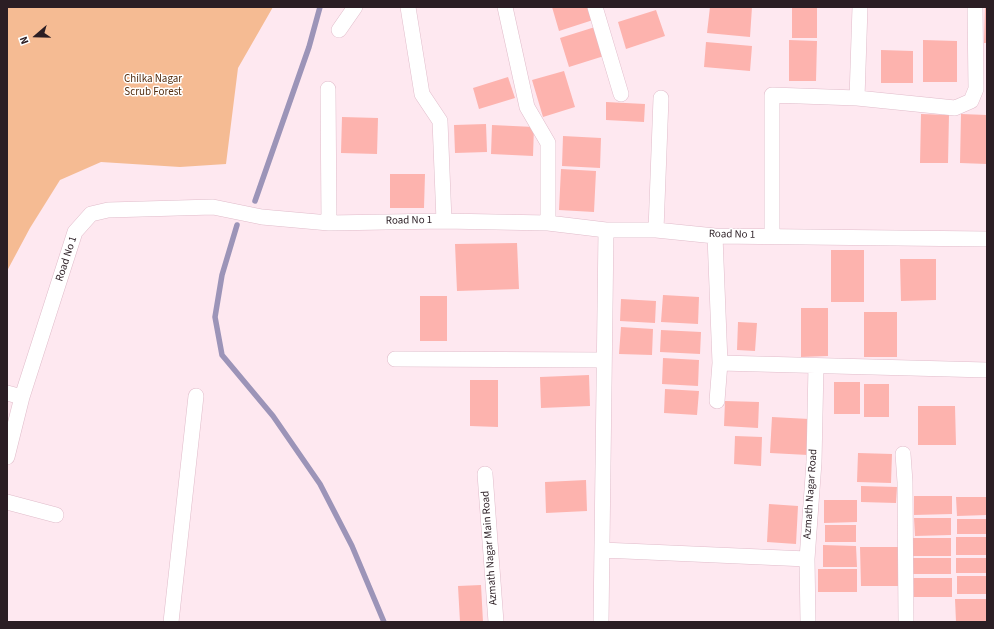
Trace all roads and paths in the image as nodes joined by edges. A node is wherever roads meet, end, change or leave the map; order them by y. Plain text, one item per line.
1 (355, 7) edge
2 (408, 7) edge
3 (505, 7) edge
4 (595, 7) edge
5 (860, 7) edge
6 (975, 7) edge
7 (339, 30) dead end
8 (328, 89) dead end
9 (621, 94) dead end
10 (661, 98) dead end
11 (857, 98) junction
12 (444, 221) junction
13 (329, 223) junction
14 (548, 223) junction
15 (606, 230) junction
16 (656, 230) junction
17 (772, 235) junction
18 (715, 236) junction
19 (987, 239) edge
20 (395, 359) dead end
21 (604, 360) junction
22 (720, 363) junction
23 (816, 366) junction
24 (987, 370) edge
25 (7, 393) edge
26 (196, 396) dead end
27 (22, 397) junction
28 (717, 401) dead end
29 (903, 454) dead end
30 (7, 457) edge
31 (485, 474) dead end
32 (7, 502) edge
33 (56, 515) dead end
34 (602, 550) junction
35 (807, 559) junction
36 (171, 622) edge
37 (496, 622) edge
38 (601, 622) edge
39 (808, 622) edge
40 (906, 622) edge

1 - 7 street
2 - 12 street
3 - 14 street
4 - 9 street
5 - 11 street
6 - 11 street
8 - 13 street
10 - 16 street
11 - 17 street
12 - 13 street, Road No 1
12 - 14 street, Road No 1
13 - 27 street, Road No 1
14 - 15 street, Road No 1
15 - 16 street, Road No 1
15 - 21 street
16 - 18 street, Road No 1
17 - 18 street, Road No 1
17 - 19 street, Road No 1
18 - 22 street
20 - 21 street
21 - 34 street
22 - 23 street
22 - 28 street
23 - 24 street
23 - 35 street, Azmath Nagar Road
25 - 27 street
26 - 36 street
27 - 30 street, Road No 1
29 - 40 street
31 - 37 street, Azmath Nagar Main Road
32 - 33 street
34 - 35 street
34 - 38 street
35 - 39 street, Azmath Nagar Road

